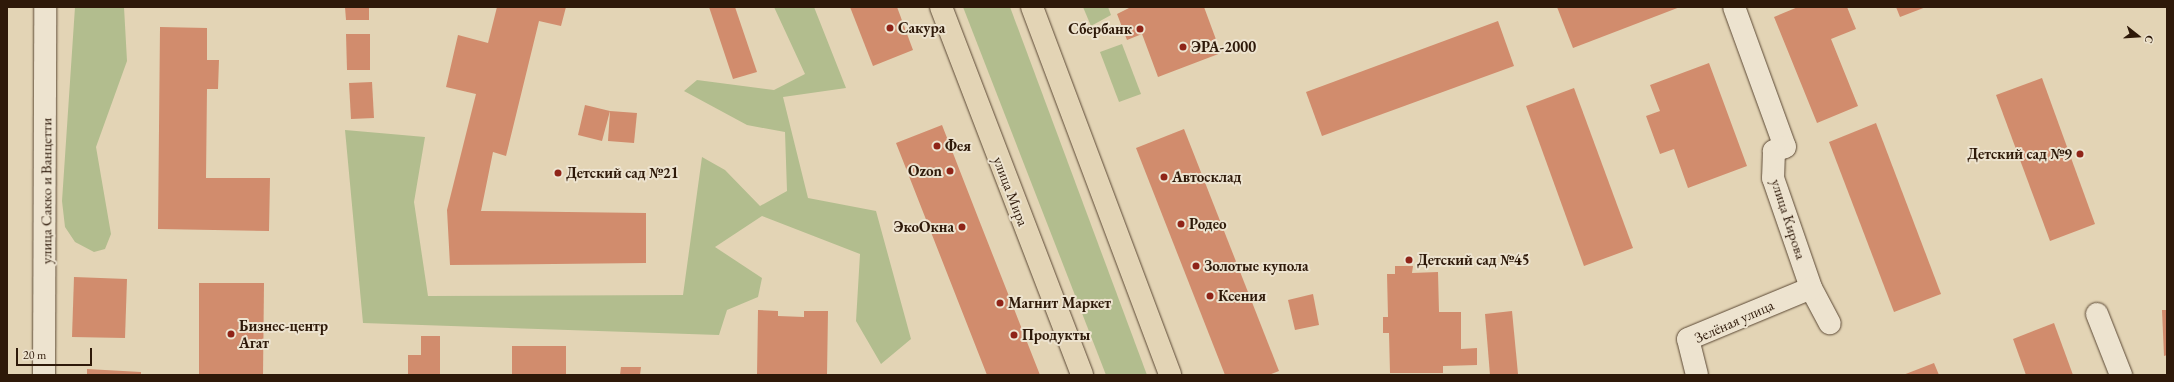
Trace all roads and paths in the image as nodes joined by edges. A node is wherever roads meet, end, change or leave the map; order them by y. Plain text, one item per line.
1 (45, 7) edge
2 (941, 7) edge
3 (1032, 7) edge
4 (1734, 7) edge
5 (1812, 288) junction
6 (2098, 314) dead end
7 (1830, 323) dead end
8 (44, 375) edge
9 (1082, 375) edge
10 (1170, 375) edge
11 (1697, 375) edge
12 (2121, 375) edge

1 - 8 street, улица Сакко и Ванцетти
2 - 9 main road, улица Мира
3 - 10 main road
4 - 5 street, улица Кирова
5 - 7 street, улица Кирова
5 - 11 street, Зелёная улица
6 - 12 street

